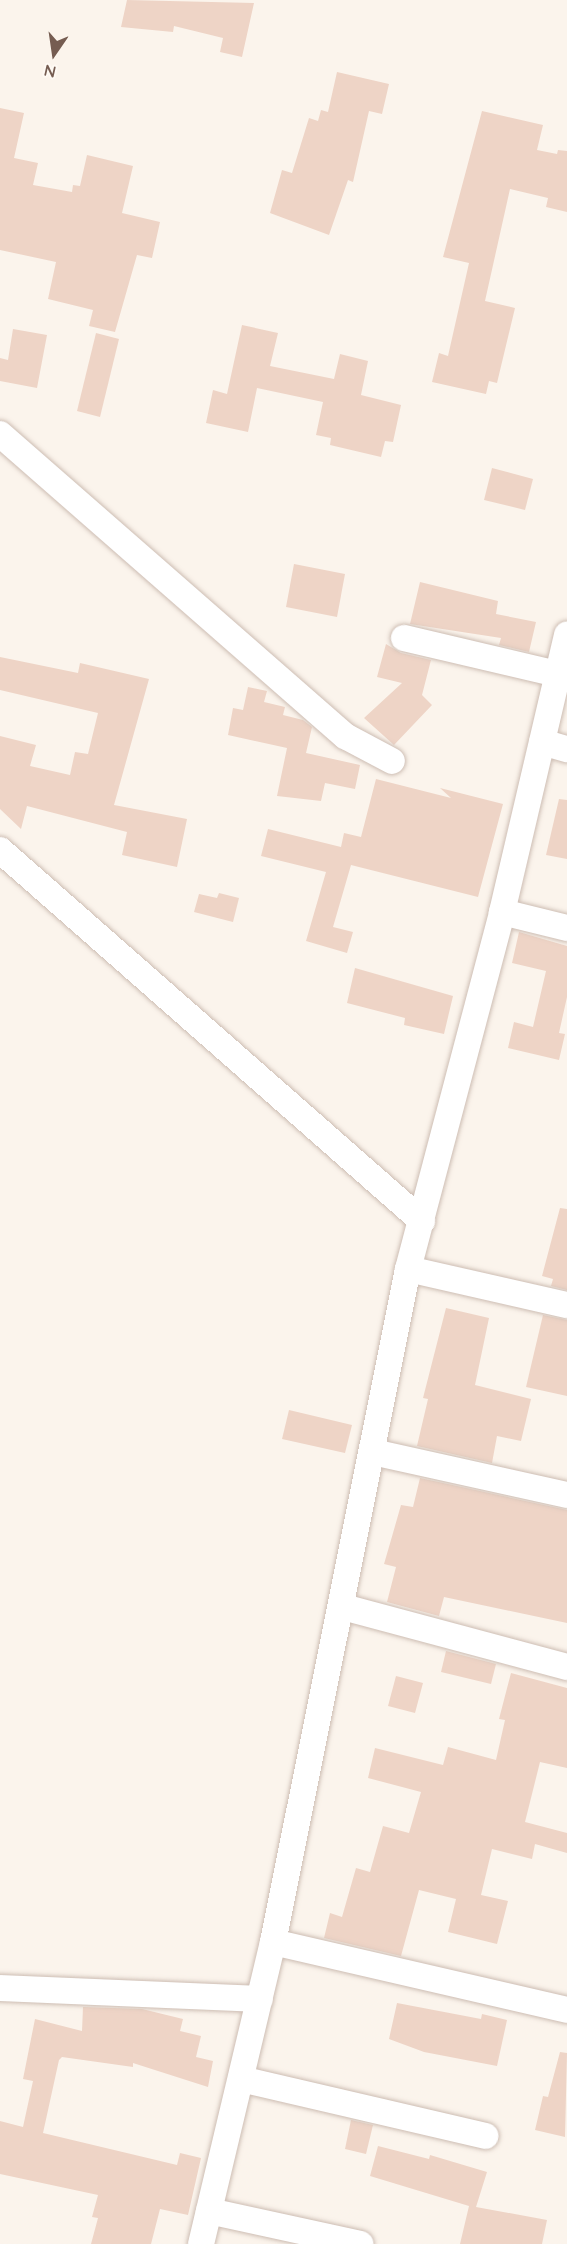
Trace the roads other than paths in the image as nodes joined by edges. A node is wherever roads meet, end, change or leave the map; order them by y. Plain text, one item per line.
1 (0, 434) edge
2 (567, 635) edge
3 (404, 638) dead end
4 (556, 674) junction
5 (542, 742) junction
6 (567, 749) edge
7 (392, 761) dead end
8 (0, 850) edge
9 (502, 912) junction
10 (567, 928) edge
11 (422, 1221) junction
12 (408, 1269) junction
13 (567, 1305) edge
14 (373, 1452) junction
15 (567, 1495) edge
16 (343, 1607) junction
17 (567, 1667) edge
18 (273, 1942) junction
19 (0, 1988) edge
20 (260, 1999) junction
21 (567, 2010) edge
22 (241, 2079) junction
23 (485, 2136) dead end
24 (209, 2211) junction
25 (201, 2244) edge
26 (360, 2244) edge

1 - 7 street
2 - 4 street
3 - 4 street
4 - 5 street
5 - 6 street
5 - 9 street
8 - 11 street
9 - 10 street
9 - 11 street
11 - 12 street
12 - 13 street
12 - 14 street
14 - 15 street
14 - 16 street
16 - 17 street
16 - 18 street
18 - 20 street
18 - 21 street
19 - 20 street
20 - 22 street
22 - 23 street
22 - 24 street
24 - 25 street
24 - 26 street

